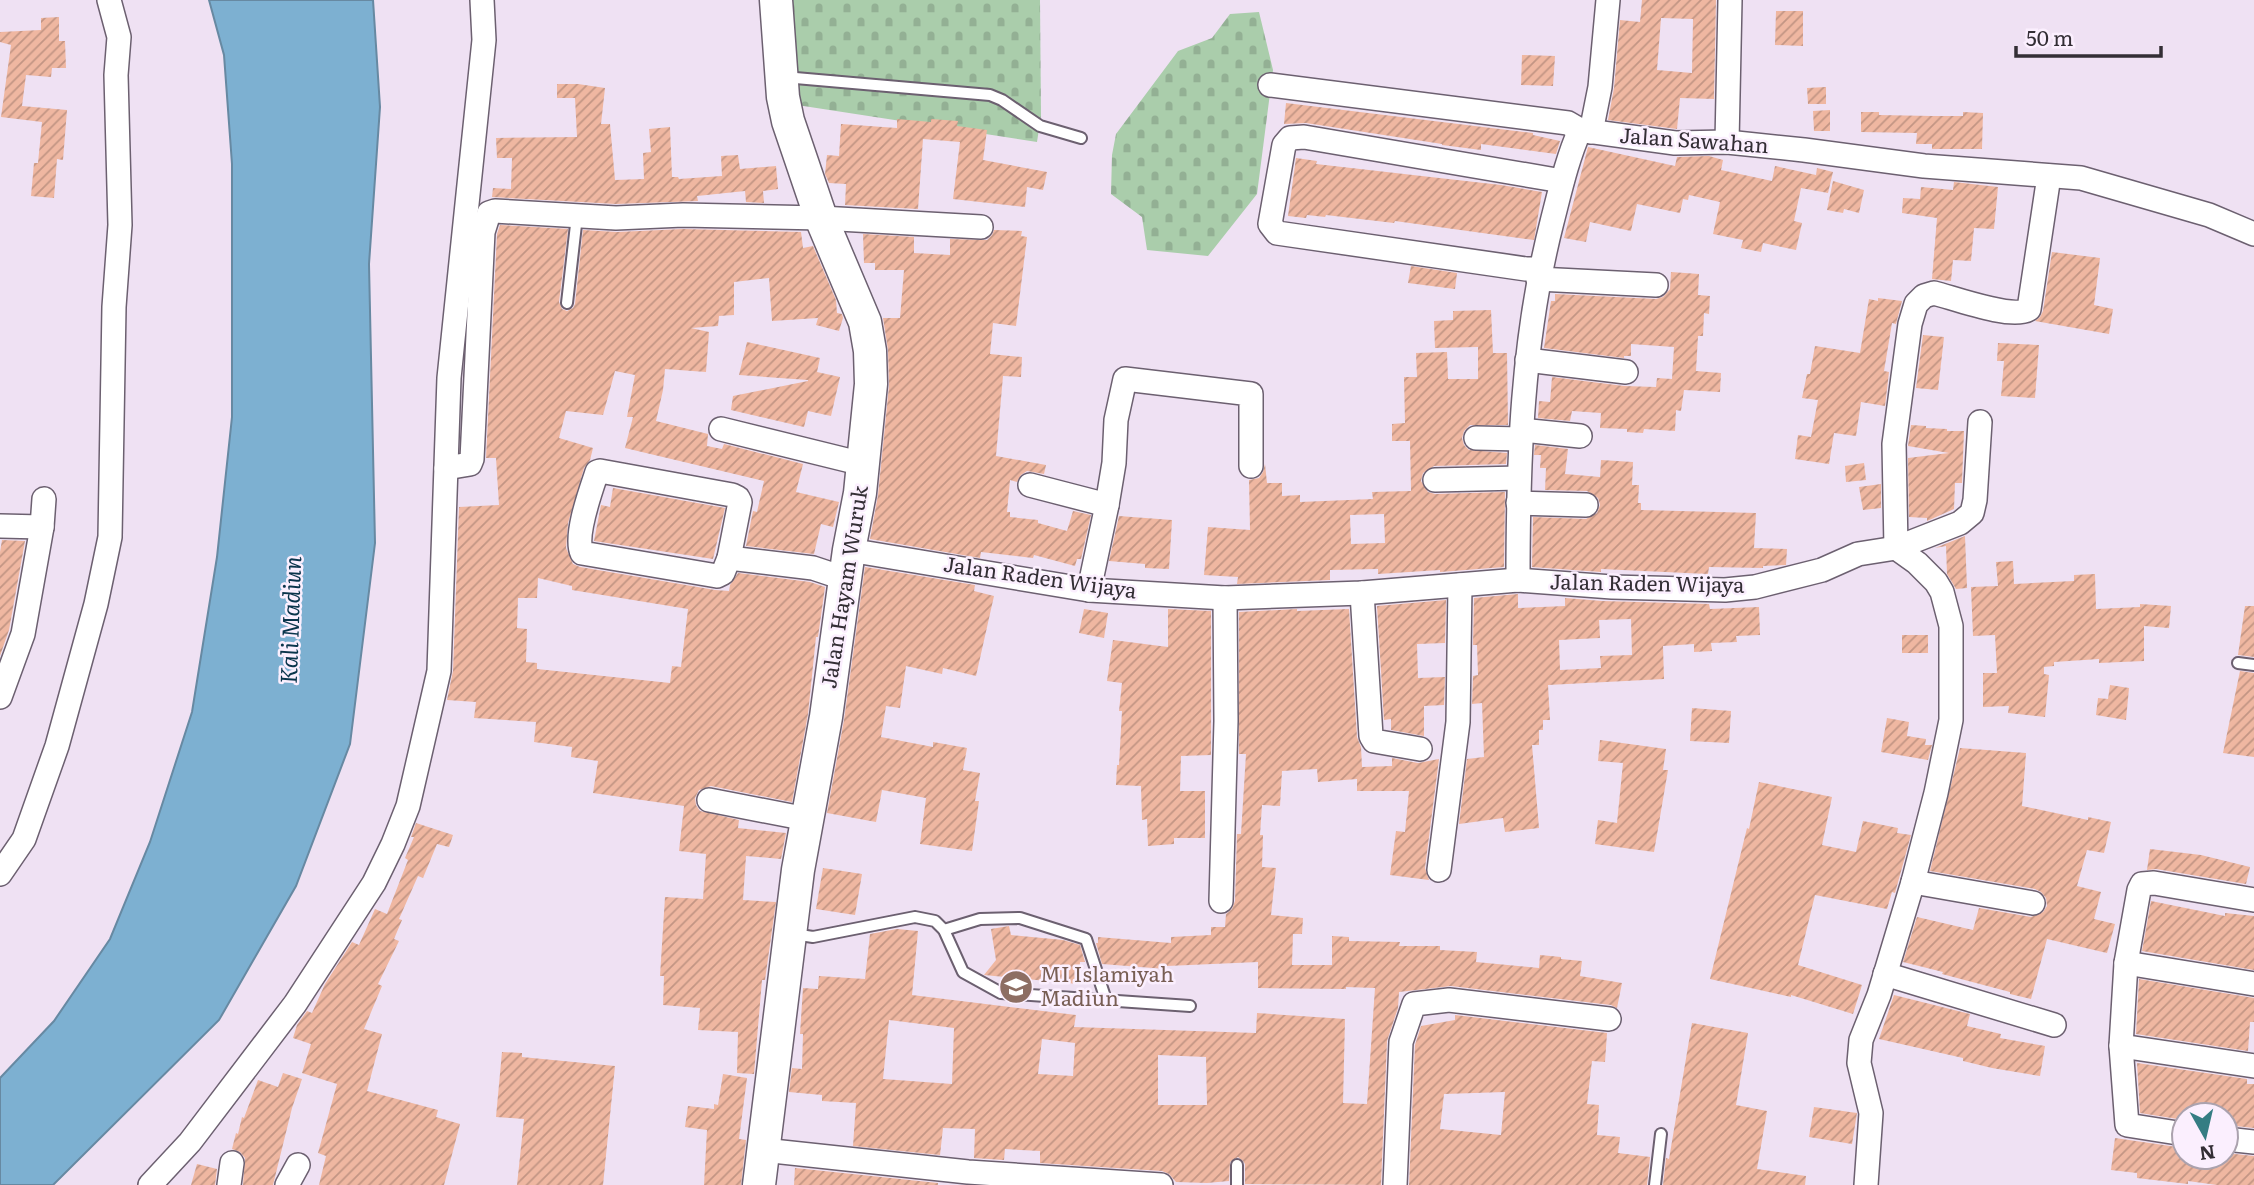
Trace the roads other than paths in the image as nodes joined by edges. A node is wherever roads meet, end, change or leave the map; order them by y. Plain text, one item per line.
1 (109, 0) edge
2 (482, 0) edge
3 (776, 0) edge
4 (1608, 0) edge
5 (1730, 0) edge
6 (782, 77) junction
7 (1270, 85) dead end
8 (1586, 131) junction
9 (1081, 138) dead end
10 (1727, 142) junction
11 (2049, 176) junction
12 (1563, 181) junction
13 (577, 216) junction
14 (821, 218) junction
15 (981, 227) dead end
16 (2254, 234) edge
17 (1539, 274) junction
18 (1656, 285) dead end
19 (567, 303) dead end
20 (1527, 360) junction
21 (1626, 372) dead end
22 (1980, 422) dead end
23 (721, 429) dead end
24 (1521, 435) junction
25 (1580, 436) dead end
26 (1476, 439) dead end
27 (863, 464) junction
28 (1251, 466) dead end
29 (446, 468) junction
30 (1519, 478) junction
31 (1435, 480) dead end
32 (1030, 485) dead end
33 (44, 499) dead end
34 (1518, 503) junction
35 (1107, 505) junction
36 (1586, 505) dead end
37 (0, 526) edge
38 (42, 527) junction
39 (1896, 548) junction
40 (729, 558) junction
41 (848, 564) junction
42 (1518, 580) junction
43 (1460, 585) junction
44 (1089, 590) junction
45 (1362, 593) junction
46 (1225, 598) junction
47 (2238, 663) dead end
48 (2254, 665) edge
49 (0, 697) edge
50 (1420, 749) dead end
51 (709, 800) dead end
52 (807, 819) junction
53 (1439, 870) dead end
54 (0, 874) edge
55 (1913, 882) junction
56 (2254, 900) edge
57 (1222, 901) dead end
58 (2033, 902) dead end
59 (944, 930) junction
60 (791, 933) junction
61 (2126, 963) junction
62 (1885, 974) junction
63 (2254, 984) edge
64 (1106, 1000) junction
65 (1190, 1006) dead end
66 (1609, 1019) dead end
67 (2054, 1025) dead end
68 (2121, 1046) junction
69 (2254, 1066) edge
70 (2170, 1132) edge
71 (1661, 1134) dead end
72 (763, 1150) junction
73 (1237, 1165) dead end
74 (150, 1185) edge
75 (759, 1185) edge
76 (1161, 1185) edge
77 (1237, 1185) edge
78 (1395, 1185) edge
79 (1655, 1185) edge
80 (1866, 1185) edge

1 - 54 street
2 - 29 street
3 - 6 main road, Jalan Hayam Wuruk
4 - 8 street
5 - 10 street
6 - 9 lane
6 - 14 main road, Jalan Hayam Wuruk
7 - 8 street, Jalan Sawahan
8 - 10 street, Jalan Sawahan
8 - 12 street
10 - 11 street, Jalan Sawahan
11 - 16 street, Jalan Sawahan
11 - 39 street
12 - 17 street
12 - 17 street
13 - 14 street
13 - 19 lane
13 - 29 street
14 - 15 street
14 - 27 main road, Jalan Hayam Wuruk
17 - 18 street
17 - 20 street
20 - 21 street
20 - 24 street
22 - 39 street, Jalan Raden Wijaya
23 - 27 street
24 - 25 street
24 - 26 street
24 - 30 street
27 - 41 main road, Jalan Hayam Wuruk
28 - 35 street
29 - 74 street
30 - 31 street
30 - 34 street
32 - 35 street
33 - 38 street
34 - 36 street
34 - 42 street
35 - 44 street
37 - 38 street
38 - 49 street
39 - 42 street, Jalan Raden Wijaya
39 - 55 street
40 - 40 street
40 - 41 street, Jalan Raden Wijaya
41 - 44 street, Jalan Raden Wijaya
41 - 52 main road, Jalan Hayam Wuruk
42 - 43 street, Jalan Raden Wijaya
43 - 45 street, Jalan Raden Wijaya
43 - 53 street
44 - 46 street, Jalan Raden Wijaya
45 - 46 street, Jalan Raden Wijaya
45 - 50 street
46 - 57 street
47 - 48 lane
51 - 52 street
52 - 60 main road, Jalan Hayam Wuruk
55 - 58 street
55 - 62 street
56 - 61 street
59 - 60 lane
59 - 64 lane
59 - 64 lane
60 - 72 main road, Jalan Hayam Wuruk
61 - 63 street
61 - 68 street
62 - 67 street
62 - 80 street
64 - 65 lane
66 - 78 street
68 - 69 street
68 - 70 street
71 - 79 lane
72 - 75 main road, Jalan Hayam Wuruk
72 - 76 street
73 - 77 lane

